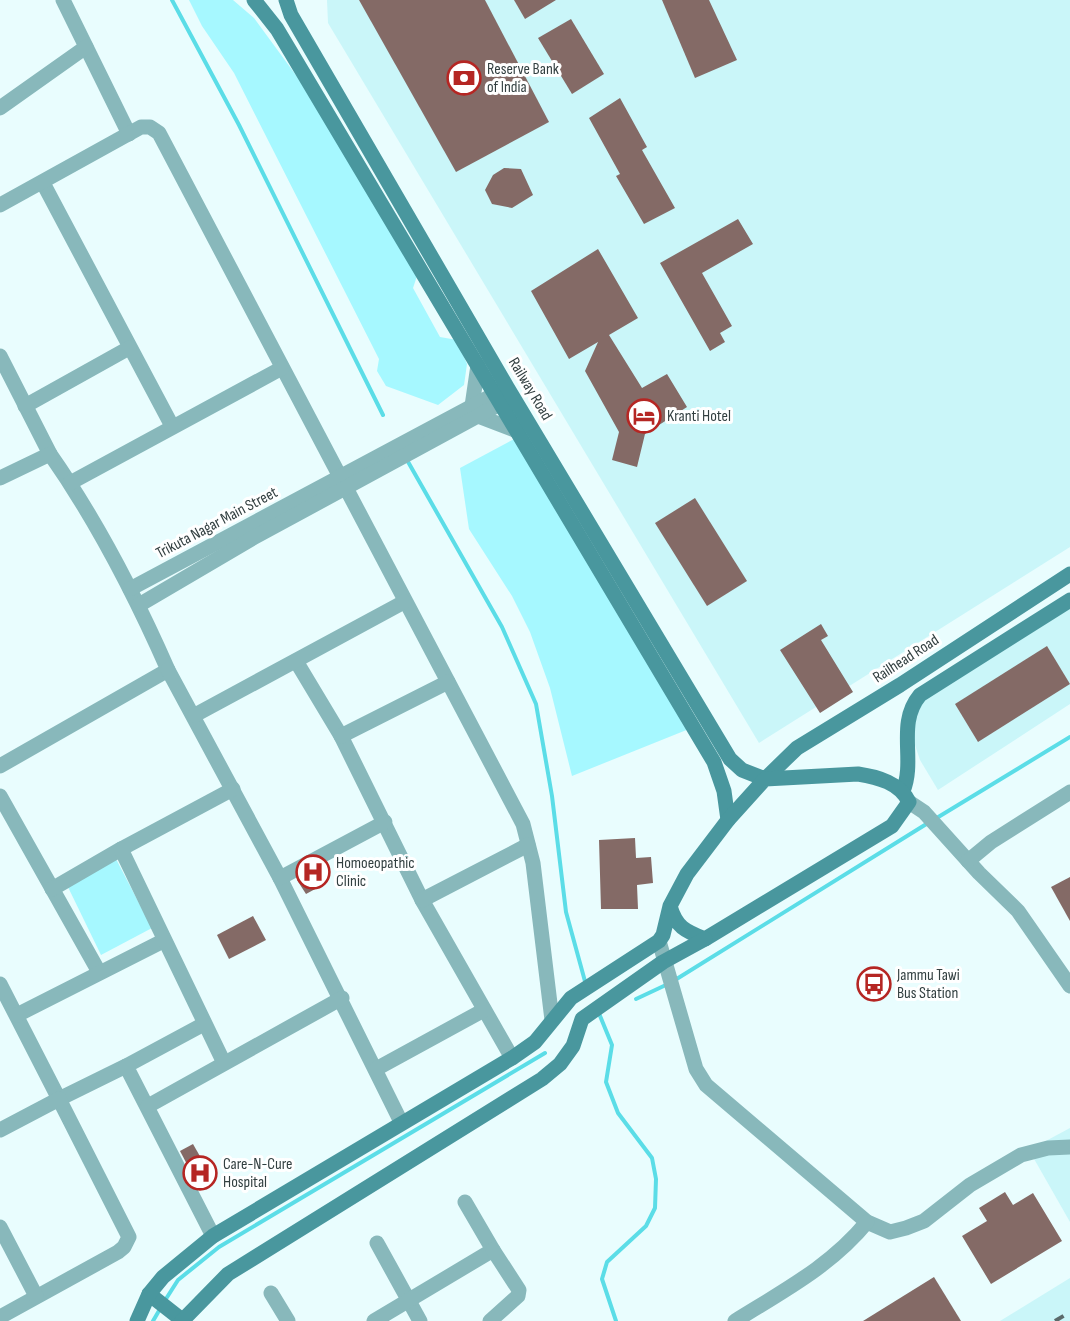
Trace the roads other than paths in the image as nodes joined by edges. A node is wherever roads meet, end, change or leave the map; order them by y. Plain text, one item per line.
1 (63, 0) edge
2 (254, 0) edge
3 (286, 0) edge
4 (86, 47) junction
5 (0, 108) edge
6 (129, 134) junction
7 (43, 183) junction
8 (0, 205) edge
9 (129, 348) junction
10 (0, 356) edge
11 (477, 365) junction
12 (282, 368) junction
13 (504, 395) junction
14 (25, 406) junction
15 (475, 411) junction
16 (172, 426) junction
17 (517, 431) junction
18 (50, 454) junction
19 (0, 478) edge
20 (344, 482) junction
21 (70, 483) junction
22 (1070, 574) edge
23 (130, 589) junction
24 (1070, 600) edge
25 (404, 602) junction
26 (139, 604) junction
27 (296, 661) junction
28 (168, 670) junction
29 (681, 675) junction
30 (448, 682) junction
31 (667, 684) junction
32 (195, 716) junction
33 (342, 736) junction
34 (0, 766) edge
35 (765, 779) junction
36 (233, 789) junction
37 (1070, 792) edge
38 (0, 796) edge
39 (906, 797) junction
40 (728, 820) junction
41 (385, 822) junction
42 (528, 844) junction
43 (121, 849) junction
44 (968, 861) junction
45 (280, 878) junction
46 (52, 889) junction
47 (422, 900) junction
48 (670, 906) junction
49 (705, 939) junction
50 (164, 941) junction
51 (659, 941) junction
52 (664, 967) junction
53 (99, 972) junction
54 (0, 984) edge
55 (1070, 986) edge
56 (342, 998) junction
57 (484, 1010) junction
58 (16, 1015) junction
59 (552, 1020) junction
60 (204, 1024) junction
61 (512, 1058) junction
62 (224, 1063) junction
63 (126, 1066) junction
64 (376, 1069) junction
65 (59, 1099) junction
66 (148, 1106) junction
67 (401, 1122) junction
68 (0, 1130) edge
69 (1070, 1147) edge
70 (465, 1202) dead end
71 (867, 1222) junction
72 (0, 1227) edge
73 (213, 1236) junction
74 (377, 1243) dead end
75 (494, 1250) junction
76 (272, 1293) dead end
77 (36, 1296) junction
78 (154, 1298) junction
79 (408, 1300) junction
80 (0, 1317) edge
81 (180, 1319) edge
82 (137, 1321) edge
83 (288, 1321) edge
84 (374, 1321) edge
85 (420, 1321) edge
86 (490, 1321) edge
87 (735, 1321) edge

1 - 4 street
2 - 11 main road
3 - 13 main road, Railway Road
4 - 5 street
4 - 6 street
6 - 7 street
6 - 12 street
7 - 8 street
7 - 9 street
9 - 14 street
9 - 16 street
10 - 14 street
11 - 13 main road
11 - 15 street
12 - 16 street
12 - 20 street
13 - 15 street, Trikuta Nagar Main Street
13 - 17 main road
13 - 29 main road, Railway Road
14 - 18 street
15 - 17 street
15 - 20 street, Trikuta Nagar Main Street
16 - 21 street
17 - 31 main road
18 - 19 street
18 - 21 street
20 - 23 street, Trikuta Nagar Main Street
20 - 25 street
20 - 26 street
21 - 23 street
22 - 35 main road, Railhead Road
23 - 26 street
24 - 39 main road
25 - 27 street
25 - 30 street
26 - 28 street
27 - 32 street
27 - 33 street
28 - 32 street
28 - 34 street
29 - 31 main road
29 - 35 main road, Railway Road
30 - 33 street
30 - 42 street
31 - 40 main road
32 - 36 street
33 - 41 street
35 - 39 main road
35 - 40 main road, Railhead Road
36 - 43 street
36 - 45 street
37 - 44 street
38 - 46 street
39 - 44 street
39 - 49 main road
40 - 48 main road, Railhead Road
41 - 45 street
41 - 47 street
42 - 47 street
42 - 59 street
43 - 46 street
43 - 50 street
44 - 55 street
45 - 56 street
46 - 53 street
47 - 57 street
48 - 49 main road
48 - 51 main road, Railhead Road
49 - 52 main road
50 - 53 street
50 - 60 street
51 - 52 street
51 - 59 main road
52 - 71 street
52 - 81 main road
53 - 58 street
54 - 58 street
56 - 62 street
56 - 64 street
57 - 61 street
57 - 64 street
58 - 65 street
59 - 61 main road
60 - 62 street
60 - 63 street
61 - 67 main road
62 - 66 street
63 - 65 street
63 - 66 street
64 - 67 street
65 - 68 street
65 - 77 street
66 - 73 street
67 - 73 main road
69 - 71 street
70 - 75 street
71 - 87 street
72 - 77 street
73 - 78 main road
74 - 79 street
75 - 79 street
75 - 86 street
76 - 83 street
77 - 80 street
78 - 81 main road
78 - 82 main road
79 - 84 street
79 - 85 street

